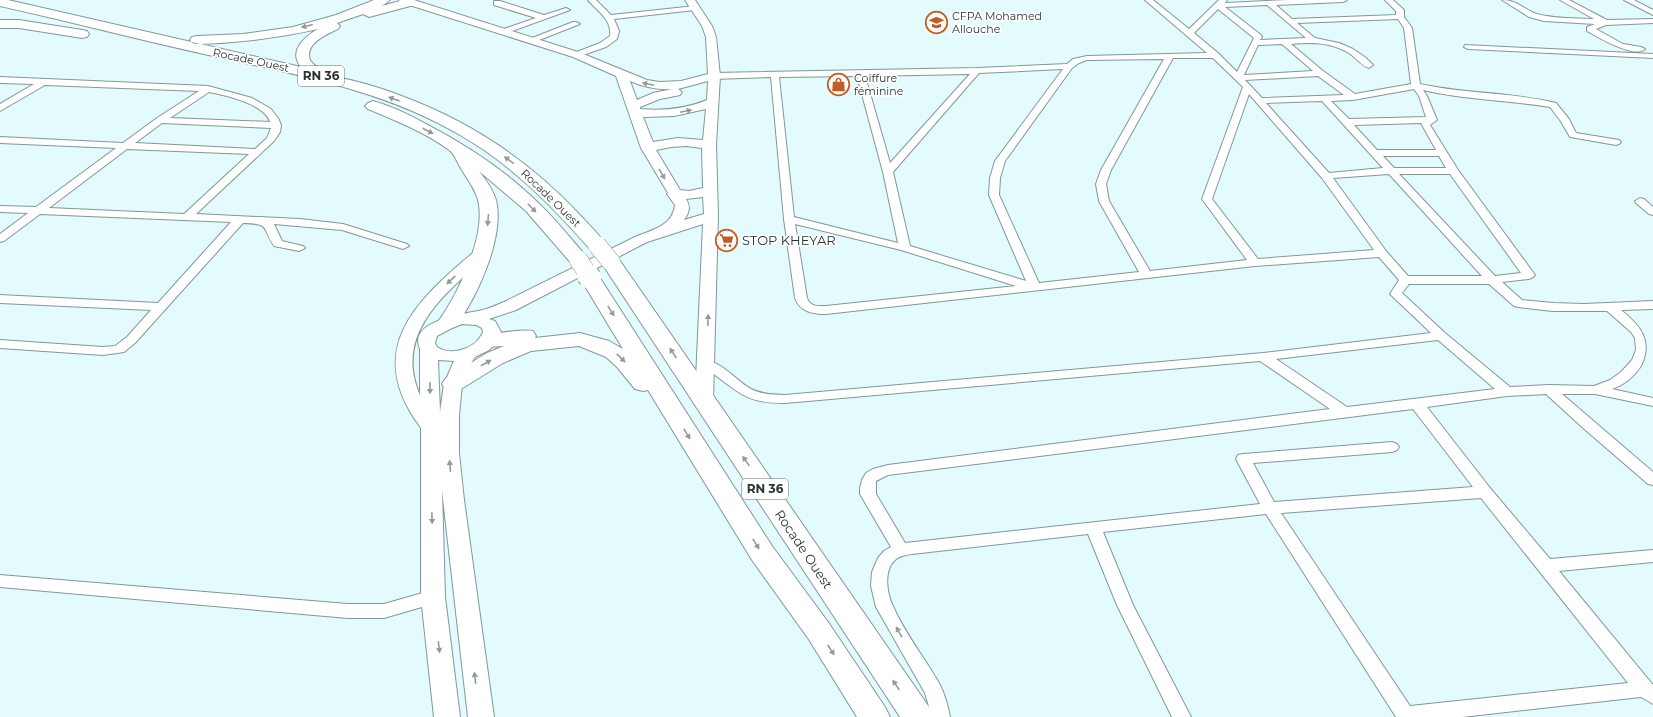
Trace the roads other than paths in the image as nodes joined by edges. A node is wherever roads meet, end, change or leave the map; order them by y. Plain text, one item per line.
1 (584, 0) edge
2 (592, 0) edge
3 (1149, 0) edge
4 (1343, 0) edge
5 (1389, 0) edge
6 (1506, 0) edge
7 (1564, 0) edge
8 (1628, 0) edge
9 (407, 1) edge
10 (0, 2) edge
11 (1221, 2) edge
12 (497, 3) dead end
13 (1268, 3) junction
14 (386, 4) edge
15 (693, 4) edge
16 (423, 7) junction
17 (566, 10) dead end
18 (0, 13) edge
19 (1653, 13) edge
20 (609, 17) junction
21 (1400, 17) junction
22 (544, 18) junction
23 (1290, 21) junction
24 (1653, 21) edge
25 (1605, 22) junction
26 (0, 24) edge
27 (576, 24) dead end
28 (504, 32) junction
29 (1189, 34) junction
30 (144, 36) junction
31 (121, 40) junction
32 (531, 40) junction
33 (1313, 40) junction
34 (1284, 42) junction
35 (1256, 43) junction
36 (1468, 47) dead end
37 (1653, 49) edge
38 (577, 55) junction
39 (1215, 55) junction
40 (1170, 56) junction
41 (1653, 56) edge
42 (1369, 65) dead end
43 (1070, 66) junction
44 (977, 71) junction
45 (621, 73) junction
46 (860, 73) junction
47 (1320, 73) junction
48 (714, 76) junction
49 (775, 76) junction
50 (324, 77) junction
51 (1238, 78) junction
52 (0, 80) edge
53 (42, 82) junction
54 (1416, 86) junction
55 (1246, 87) junction
56 (208, 89) junction
57 (675, 89) junction
58 (1353, 97) junction
59 (713, 98) junction
60 (1324, 98) junction
61 (1259, 101) junction
62 (0, 108) edge
63 (633, 109) junction
64 (160, 120) junction
65 (1432, 120) junction
66 (1345, 122) junction
67 (276, 125) junction
68 (0, 140) edge
69 (1616, 142) dead end
70 (709, 145) junction
71 (124, 146) junction
72 (458, 148) junction
73 (648, 148) junction
74 (258, 152) junction
75 (1374, 153) junction
76 (1443, 153) junction
77 (1392, 171) junction
78 (1453, 171) junction
79 (888, 172) junction
80 (1326, 176) junction
81 (710, 191) junction
82 (674, 194) junction
83 (1653, 201) edge
84 (0, 209) edge
85 (39, 211) junction
86 (1653, 212) edge
87 (711, 216) junction
88 (187, 217) junction
89 (240, 219) junction
90 (263, 220) junction
91 (789, 220) junction
92 (664, 231) junction
93 (0, 239) edge
94 (403, 246) dead end
95 (299, 248) dead end
96 (905, 248) junction
97 (1382, 253) junction
98 (480, 255) junction
99 (1255, 263) junction
100 (1146, 275) junction
101 (1405, 280) junction
102 (1492, 280) junction
103 (1036, 288) junction
104 (0, 299) edge
105 (520, 301) junction
106 (1653, 305) edge
107 (161, 307) junction
108 (1611, 308) junction
109 (456, 320) junction
110 (490, 335) junction
111 (1441, 336) junction
112 (580, 339) junction
113 (0, 344) edge
114 (429, 349) junction
115 (468, 354) junction
116 (1263, 357) junction
117 (706, 364) junction
118 (453, 384) junction
119 (1549, 389) junction
120 (1595, 390) junction
121 (1507, 392) junction
122 (704, 401) junction
123 (1653, 402) edge
124 (1417, 404) junction
125 (671, 410) junction
126 (1344, 412) junction
127 (431, 428) junction
128 (1392, 447) dead end
129 (1653, 480) edge
130 (1486, 492) junction
131 (1270, 508) junction
132 (1093, 527) junction
133 (901, 550) junction
134 (1653, 556) edge
135 (1546, 566) junction
136 (0, 581) edge
137 (433, 597) junction
138 (1648, 692) edge
139 (447, 717) edge
140 (481, 717) edge
141 (874, 717) edge
142 (918, 717) edge
143 (941, 717) edge
144 (1182, 717) edge

1 - 2 street
2 - 20 street
3 - 29 street
4 - 13 street
5 - 21 street
6 - 25 street
7 - 25 street
8 - 19 street
9 - 14 highway
9 - 16 main road
10 - 30 highway, Rocade Ouest / RN 36
11 - 13 street
11 - 29 street
11 - 35 street
12 - 22 street
13 - 23 street
14 - 16 main road
14 -> 30 highway
14 - 50 highway
15 - 20 street
15 - 48 main road
16 - 28 main road
17 - 22 street
18 - 31 highway, Rocade Ouest
20 - 38 street
21 - 23 street
21 - 54 street
22 - 28 street
23 - 33 street
24 - 25 street
25 - 37 street
26 - 31 highway
27 - 32 street
28 - 32 main road
29 - 39 street
30 - 50 highway, Rocade Ouest / RN 36
31 -> 72 highway, Rocade Ouest
32 - 38 main road
33 - 34 street
33 - 42 street
34 - 35 street
34 - 47 street
35 - 51 street
36 - 41 street
38 - 45 main road
39 - 40 street
39 - 51 street
40 - 43 street
40 - 100 street
43 - 44 street
43 - 103 street
44 - 46 street
44 - 79 street
57 -> 45 main road
45 - 63 main road
46 - 49 street
46 - 79 street
47 - 51 street
47 - 58 street
48 - 49 street
48 - 57 main road
48 - 59 main road
49 - 91 street
122 -> 50 highway, Rocade Ouest / RN 36
51 - 55 street
52 - 53 street
53 - 56 street
53 - 62 street
54 - 58 street
54 - 65 street
54 - 69 street
55 - 61 street
55 - 99 street
56 - 64 street
56 - 67 street
57 - 59 main road
57 - 63 main road
58 - 60 street
63 -> 59 main road
59 - 70 main road
60 - 61 street
60 - 66 street
61 - 80 street
63 - 73 main road
64 - 67 street
64 - 71 street
65 - 66 street
65 - 76 street
66 - 75 street
67 - 74 street
68 - 71 street
70 - 73 main road
70 - 81 main road
71 - 74 street
71 - 85 street
72 -> 98 highway
72 -> 125 highway, Rocade Ouest
73 -> 82 main road
74 - 88 street
75 - 76 street
75 - 77 street
76 - 78 street
77 - 78 street
77 - 80 street
77 - 102 street
78 - 102 street
79 - 96 street
80 - 97 street
81 - 82 main road
81 - 87 main road
82 - 92 main road
83 - 86 street
84 - 85 street
85 - 88 street
85 - 93 street
87 - 92 main road
117 -> 87 main road
88 - 89 street
89 - 90 street
89 - 107 street
90 - 94 street
90 - 95 street
91 - 96 street
91 - 103 street
92 - 105 main road
96 - 103 street
97 - 99 street
97 - 101 street
98 - 109 highway
98 -> 127 main road
99 - 100 street
100 - 103 street
101 - 102 street
101 - 111 street
102 - 108 street
104 - 107 street
105 - 109 main road
105 - 110 main road
106 - 108 street
107 - 113 street
108 - 120 street
109 - 110 main road
109 - 114 main road
110 - 112 highway
110 - 115 main road
111 - 116 street
111 - 121 street
118 -> 112 highway
112 -> 125 highway
114 - 115 main road
114 -> 127 main road
115 - 118 main road
116 - 117 street
116 - 126 street
117 - 122 main road
140 -> 118 main road
119 - 120 street
119 - 121 street
119 - 129 street
120 - 123 street
121 - 124 street
142 -> 122 highway, Rocade Ouest / RN 36
124 - 126 street
124 - 130 street
125 -> 141 highway, Rocade Ouest
126 - 133 street
127 -> 137 main road
128 - 131 street
130 - 131 street
130 - 135 street
131 - 132 street
131 - 138 street
132 - 133 street
132 - 144 street
143 -> 133 street
134 - 135 street
135 - 138 street
136 - 137 street
137 -> 139 main road

